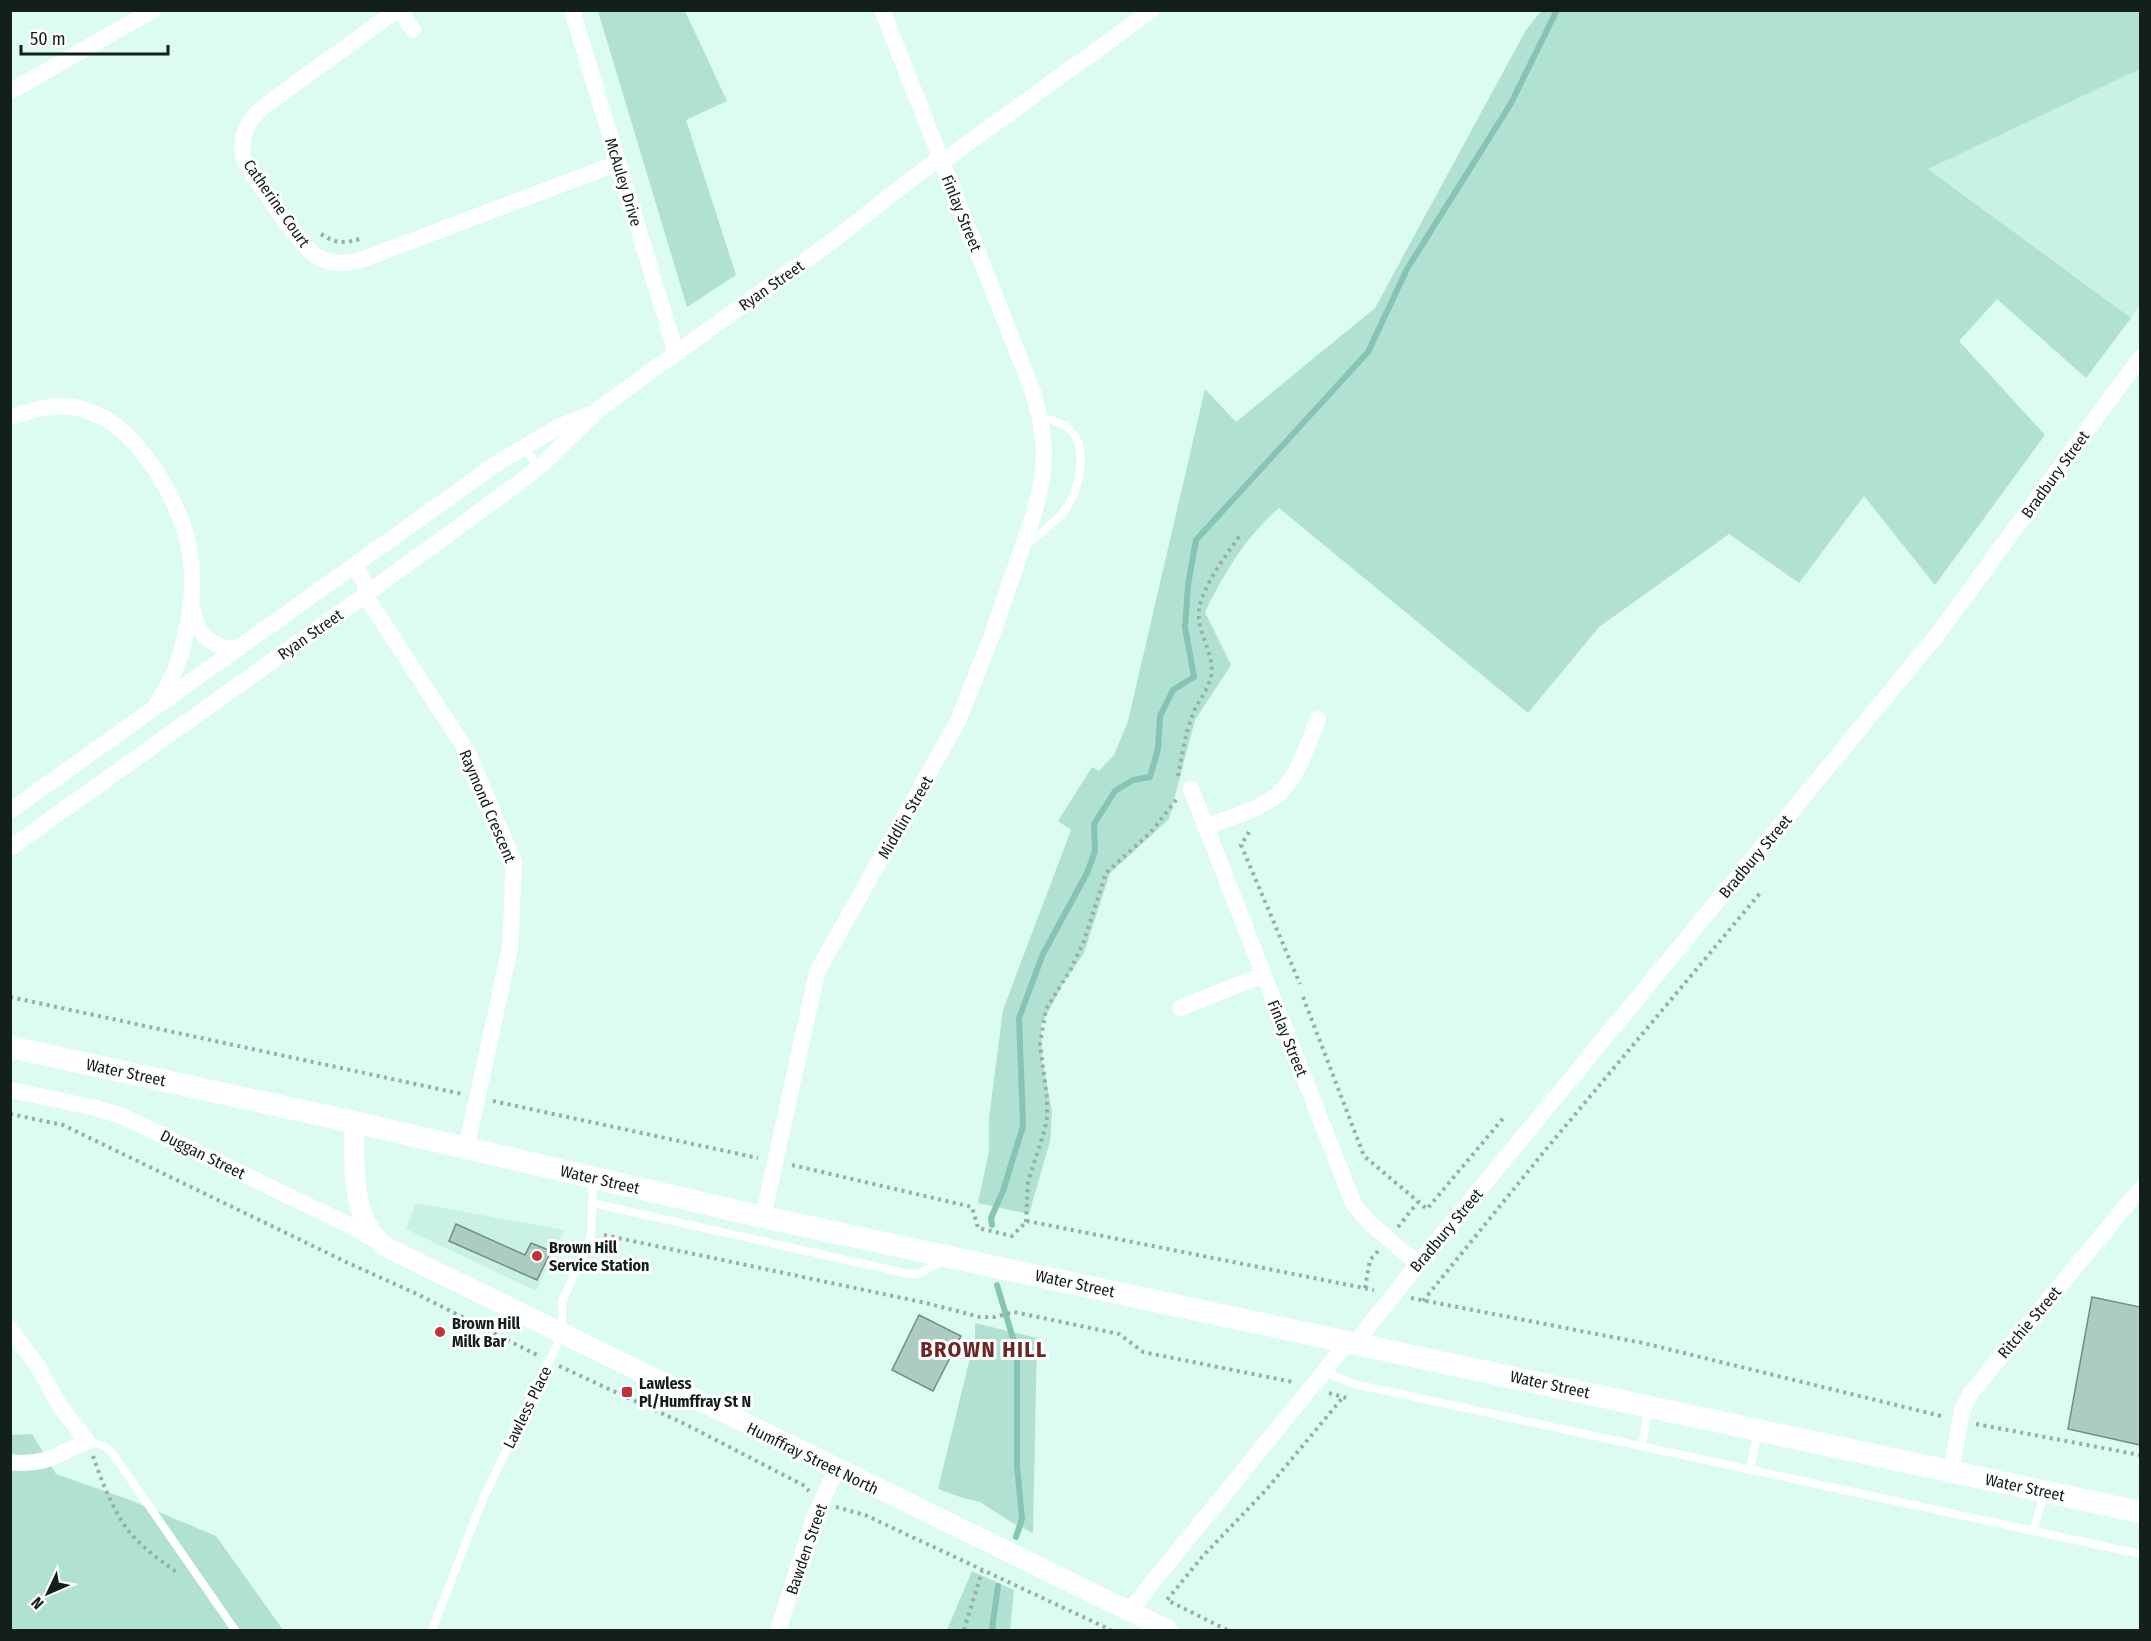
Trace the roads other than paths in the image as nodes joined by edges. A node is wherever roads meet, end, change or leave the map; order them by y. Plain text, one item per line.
1 (153, 10) edge
2 (398, 10) edge
3 (572, 10) edge
4 (882, 10) edge
5 (1152, 10) edge
6 (413, 30) dead end
7 (14, 90) dead end
8 (941, 160) junction
9 (618, 164) junction
10 (676, 352) junction
11 (2140, 358) edge
12 (600, 408) junction
13 (10, 417) edge
14 (1040, 417) junction
15 (513, 454) junction
16 (532, 473) junction
17 (1023, 547) junction
18 (354, 566) junction
19 (365, 596) junction
20 (192, 606) junction
21 (240, 648) junction
22 (147, 714) junction
23 (1318, 720) dead end
24 (1181, 787) road end
25 (10, 811) edge
26 (1205, 827) junction
27 (10, 848) edge
28 (1263, 975) junction
29 (1179, 1008) dead end
30 (10, 1047) edge
31 (10, 1090) edge
32 (354, 1122) junction
33 (466, 1149) junction
34 (593, 1178) junction
35 (2140, 1189) edge
36 (592, 1203) junction
37 (763, 1216) junction
38 (386, 1246) junction
39 (955, 1257) junction
40 (1418, 1264) junction
41 (10, 1328) edge
42 (562, 1334) junction
43 (1352, 1342) junction
44 (1324, 1372) junction
45 (1649, 1406) junction
46 (1758, 1429) junction
47 (87, 1441) junction
48 (1642, 1445) junction
49 (10, 1462) edge
50 (1750, 1468) junction
51 (836, 1469) junction
52 (1951, 1471) junction
53 (2044, 1491) junction
54 (2140, 1512) edge
55 (2034, 1530) junction
56 (2140, 1554) edge
57 (1129, 1611) junction
58 (235, 1630) edge
59 (432, 1630) edge
60 (778, 1630) edge
61 (1168, 1630) edge

1 - 7 street
2 - 6 street
2 - 9 street, Catherine Court
3 - 9 street, McAuley Drive
4 - 8 street, Finlay Street
5 - 8 street, Ryan Street
8 - 10 street, Ryan Street
8 - 14 street, Finlay Street
9 - 10 street, McAuley Drive
10 - 12 street, Ryan Street
11 - 40 street, Bradbury Street
12 - 15 street, Ryan Street
12 - 16 street, Ryan Street
13 - 20 street
14 - 17 street, Middlin Street
14 - 17 lane
15 - 16 lane
15 - 18 street, Ryan Street
16 - 19 street, Ryan Street
17 - 37 street, Middlin Street
18 - 19 street, Raymond Crescent
18 - 21 street, Ryan Street
19 - 27 street, Ryan Street
19 - 33 street, Raymond Crescent
20 - 21 street
20 - 22 street
21 - 22 street, Ryan Street
22 - 25 street, Ryan Street
23 - 26 street
24 - 26 street, Finlay Street
26 - 28 street, Finlay Street
28 - 29 street
28 - 40 street, Finlay Street
30 - 32 main road, Water Street
31 - 38 street, Duggan Street
32 - 33 main road, Water Street
32 - 38 street, Humffray Street North
33 - 34 main road, Water Street
34 - 36 lane, Lawless Place
34 - 37 main road, Water Street
35 - 52 street, Ritchie Street
36 - 39 lane
36 - 42 lane, Lawless Place
37 - 39 main road, Water Street
38 - 42 street, Humffray Street North
39 - 43 main road, Water Street
40 - 43 street, Bradbury Street
41 - 47 street
42 - 51 street, Humffray Street North
42 - 59 lane, Lawless Place
43 - 44 street, Bradbury Street
43 - 45 main road, Water Street
44 - 48 lane
44 - 57 street, Bradbury Street
45 - 46 main road, Water Street
45 - 48 lane
46 - 50 lane
46 - 52 main road, Water Street
47 - 49 street
47 - 58 lane
48 - 50 lane
50 - 55 lane
51 - 57 street, Humffray Street North
51 - 60 street, Bawden Street
52 - 53 main road, Water Street
53 - 54 main road, Water Street
53 - 55 lane
55 - 56 lane
57 - 61 street, Humffray Street North

